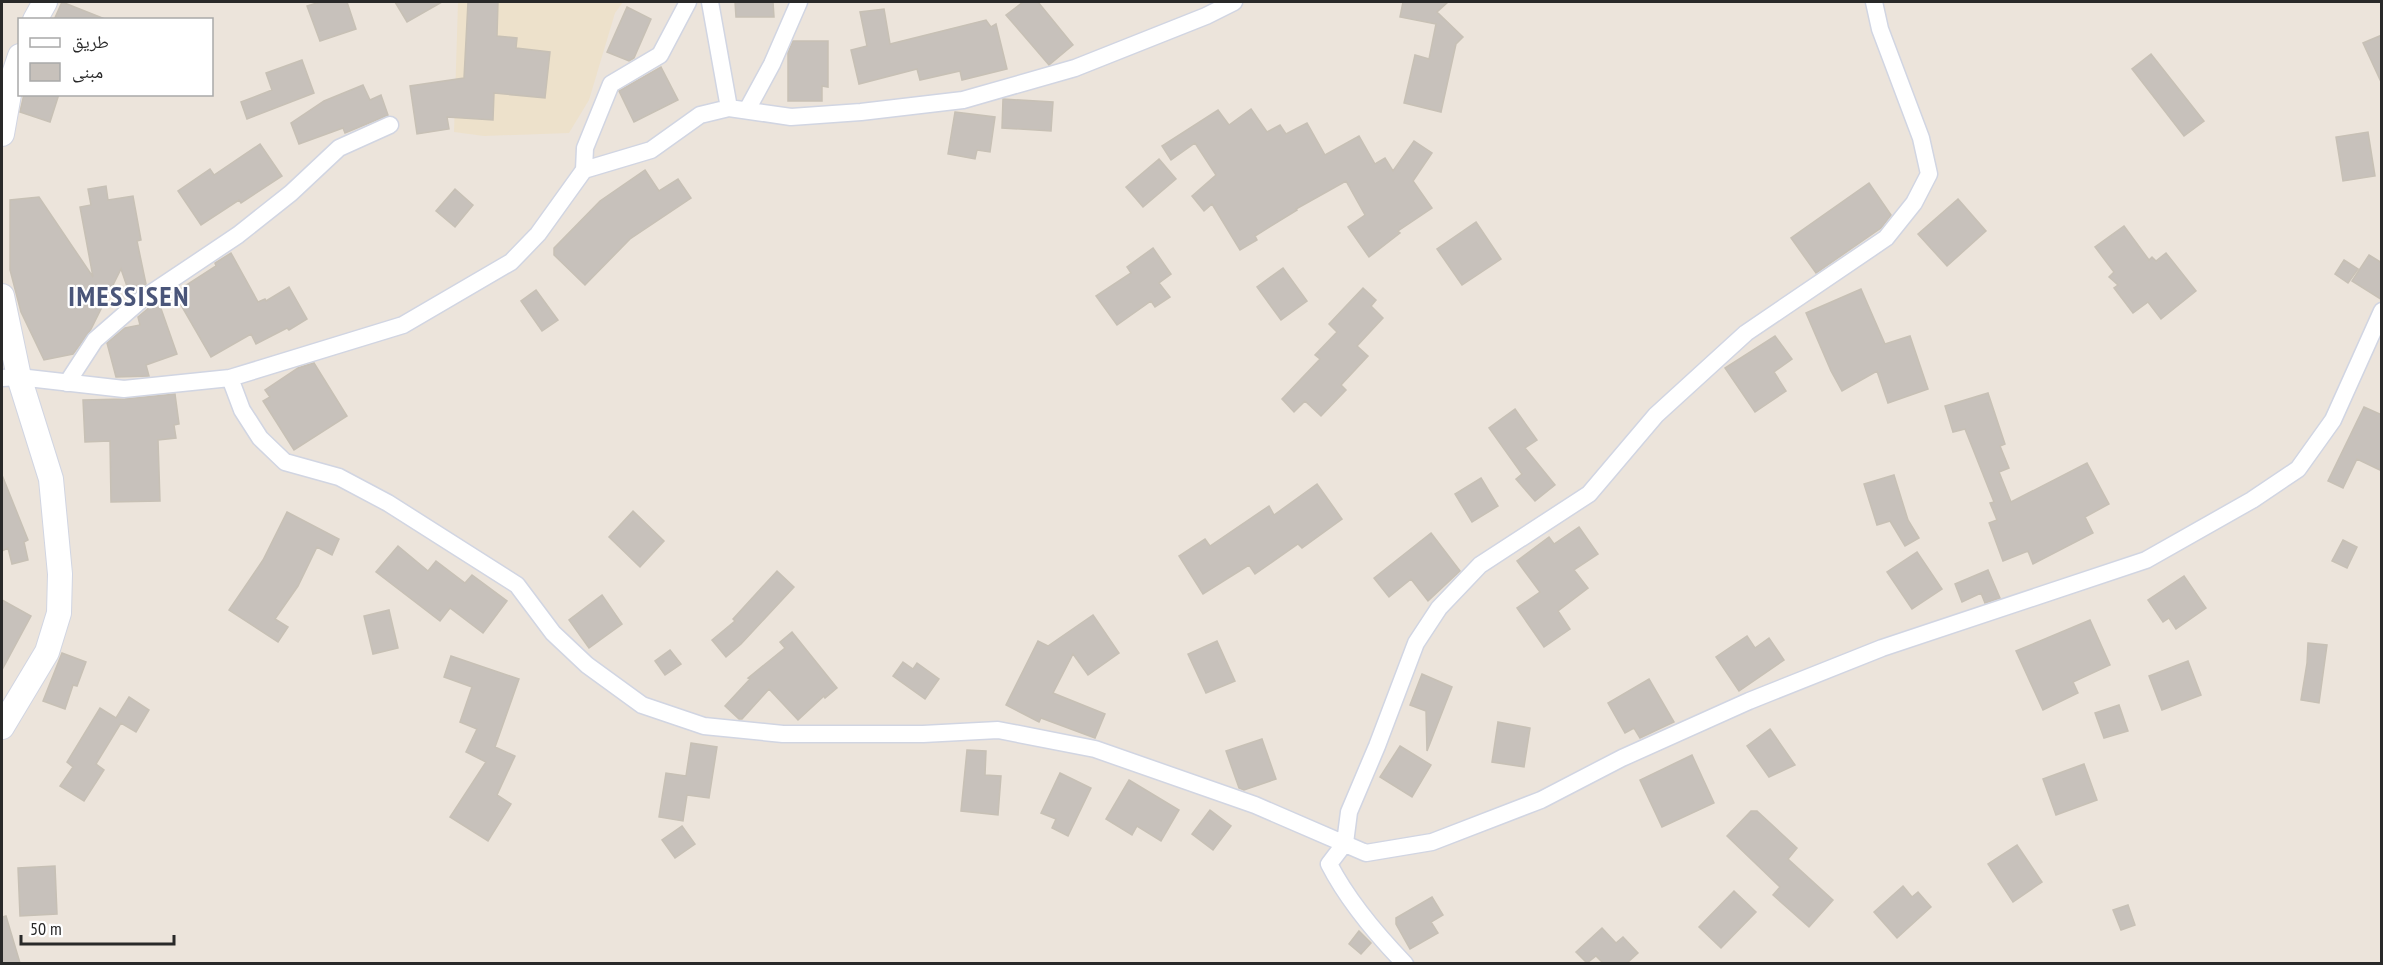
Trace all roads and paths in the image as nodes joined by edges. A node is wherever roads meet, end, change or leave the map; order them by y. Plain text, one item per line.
1 (45, 2) edge
2 (688, 2) edge
3 (710, 2) edge
4 (799, 2) edge
5 (1234, 2) edge
6 (1874, 2) edge
7 (36, 18) edge
8 (18, 62) edge
9 (729, 108) junction
10 (747, 110) junction
11 (390, 125) dead end
12 (2, 134) edge
13 (584, 170) junction
14 (2, 297) edge
15 (2382, 311) edge
16 (10, 377) edge
17 (230, 378) junction
18 (67, 383) junction
19 (2, 727) edge
20 (1345, 843) junction
21 (1405, 963) edge

1 - 7 street
2 - 13 street
3 - 9 street
4 - 10 street
5 - 10 street
6 - 20 street
8 - 12 street
9 - 10 street
9 - 13 street
11 - 18 street
13 - 17 street
14 - 16 street
15 - 20 street
16 - 18 street
16 - 19 street
17 - 18 street
17 - 20 street
20 - 21 street

